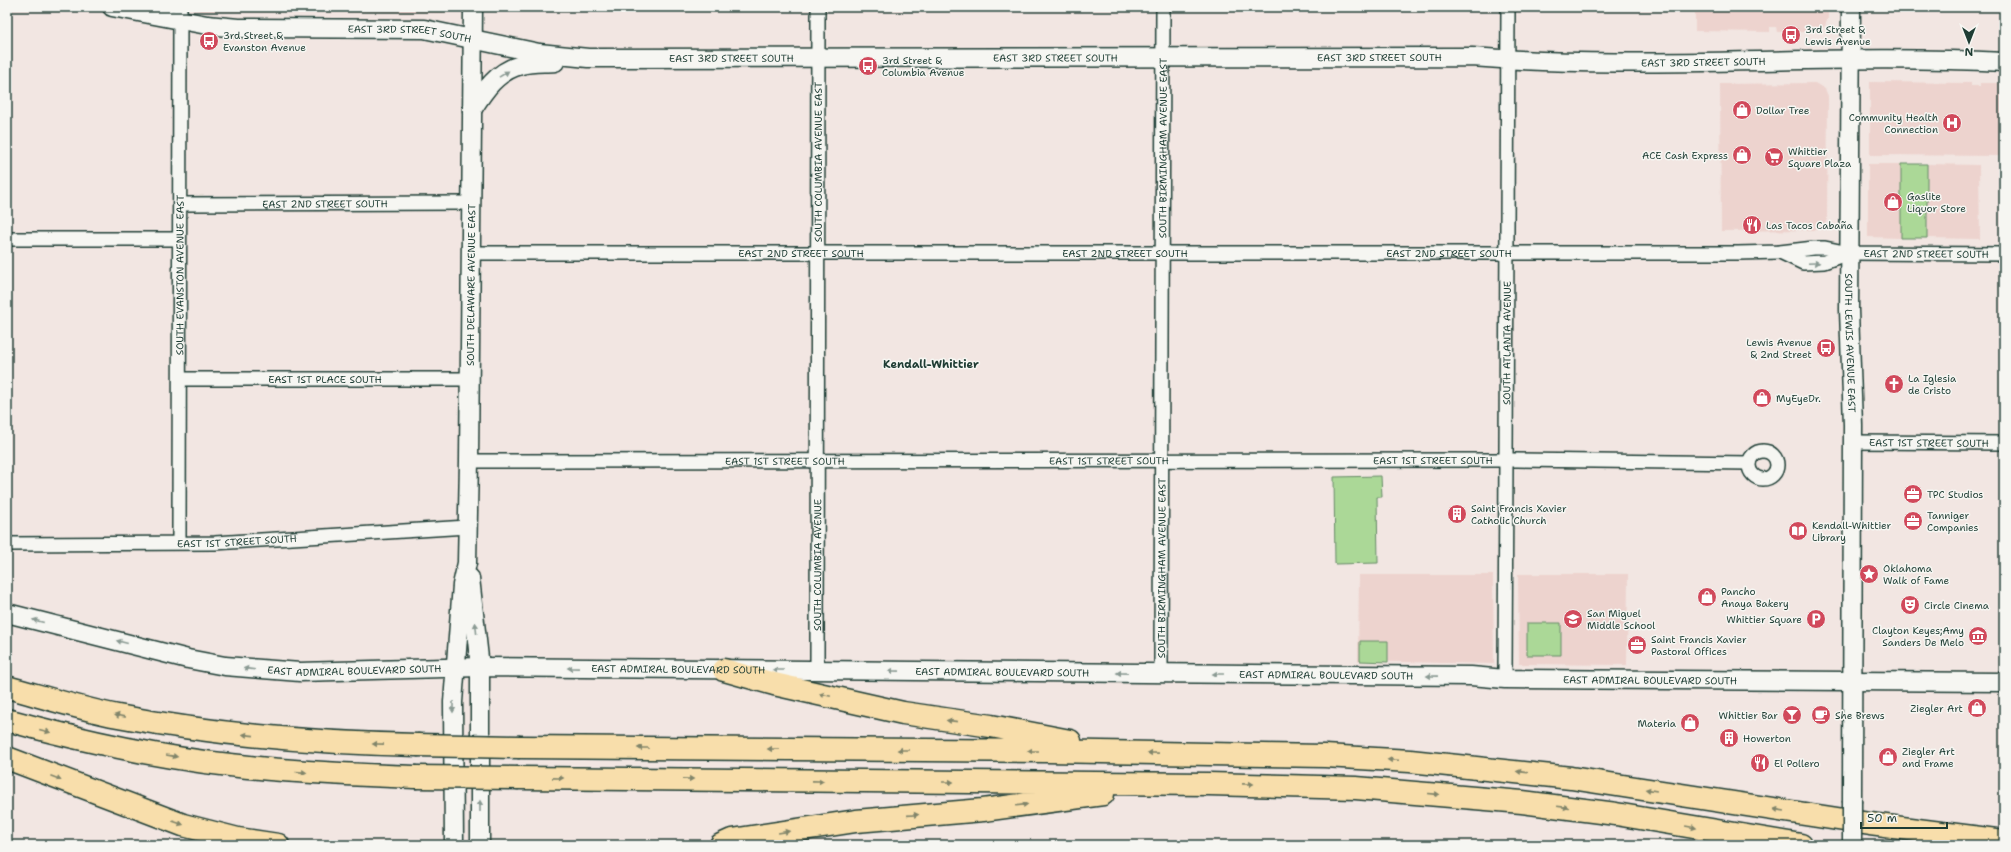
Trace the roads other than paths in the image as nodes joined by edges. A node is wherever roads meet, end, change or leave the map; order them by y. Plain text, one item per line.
1 (112, 7) edge
2 (473, 7) edge
3 (818, 7) edge
4 (1163, 7) edge
5 (1508, 7) edge
6 (1851, 7) edge
7 (180, 14) edge
8 (472, 38) junction
9 (588, 58) junction
10 (1163, 58) junction
11 (819, 59) junction
12 (1850, 59) junction
13 (1507, 60) junction
14 (2004, 62) edge
15 (472, 110) junction
16 (471, 203) junction
17 (180, 204) junction
18 (7, 239) edge
19 (179, 239) junction
20 (1162, 252) junction
21 (1508, 252) junction
22 (471, 253) junction
23 (819, 253) junction
24 (1849, 253) junction
25 (2004, 254) edge
26 (180, 380) junction
27 (471, 380) junction
28 (1853, 442) junction
29 (2004, 443) edge
30 (818, 460) junction
31 (1161, 460) junction
32 (1506, 460) junction
33 (470, 461) junction
34 (1749, 463) dead end
35 (467, 527) junction
36 (179, 542) junction
37 (7, 544) edge
38 (467, 563) junction
39 (7, 614) edge
40 (480, 667) junction
41 (456, 668) junction
42 (724, 670) junction
43 (817, 670) junction
44 (1161, 673) junction
45 (1505, 679) junction
46 (1853, 680) junction
47 (2004, 682) edge
48 (7, 687) edge
49 (7, 720) edge
50 (1128, 753) junction
51 (7, 758) edge
52 (1187, 783) junction
53 (2004, 841) edge
54 (278, 845) edge
55 (454, 845) edge
56 (480, 845) edge
57 (721, 845) edge
58 (1801, 845) edge
59 (1852, 845) edge

1 - 7 street, EAST 3RD STREET SOUTH
2 - 8 street, SOUTH DELAWARE AVENUE EAST
3 - 11 street, SOUTH COLUMBIA AVENUE EAST
4 - 10 street, SOUTH BIRMINGHAM AVENUE EAST
5 - 13 street, SOUTH ATLANTA AVENUE
6 - 12 street, SOUTH LEWIS AVENUE EAST
7 - 8 street, EAST 3RD STREET SOUTH
7 - 17 street, SOUTH EVANSTON AVENUE EAST
8 - 9 street, EAST 3RD STREET SOUTH
8 - 15 street, SOUTH DELAWARE AVENUE EAST
9 - 11 street, EAST 3RD STREET SOUTH
15 -> 9 street
10 - 11 street, EAST 3RD STREET SOUTH
10 - 13 street, EAST 3RD STREET SOUTH
10 - 20 street, SOUTH BIRMINGHAM AVENUE EAST
11 - 23 street, SOUTH COLUMBIA AVENUE EAST
12 - 13 street, EAST 3RD STREET SOUTH
12 - 14 street, EAST 3RD STREET SOUTH
12 - 24 street, SOUTH LEWIS AVENUE EAST
13 - 21 street, SOUTH ATLANTA AVENUE
15 - 16 street, SOUTH DELAWARE AVENUE EAST
16 - 17 street, EAST 2ND STREET SOUTH
16 - 22 street, SOUTH DELAWARE AVENUE EAST
17 - 19 street, SOUTH EVANSTON AVENUE EAST
18 - 19 street
19 - 26 street, SOUTH EVANSTON AVENUE EAST
20 - 21 street, EAST 2ND STREET SOUTH
20 - 23 street, EAST 2ND STREET SOUTH
20 - 31 street, SOUTH BIRMINGHAM AVENUE EAST
21 - 24 street, EAST 2ND STREET SOUTH
21 - 32 street, SOUTH ATLANTA AVENUE
22 - 23 street, EAST 2ND STREET SOUTH
22 - 27 street, SOUTH DELAWARE AVENUE EAST
23 - 30 street, SOUTH COLUMBIA AVENUE EAST
24 - 25 street, EAST 2ND STREET SOUTH
24 - 28 street, SOUTH LEWIS AVENUE EAST
26 - 27 street, EAST 1ST PLACE SOUTH
26 - 36 street, SOUTH EVANSTON AVENUE EAST
27 - 33 street, SOUTH DELAWARE AVENUE EAST
28 - 29 street, EAST 1ST STREET SOUTH
28 - 46 street, SOUTH LEWIS AVENUE EAST
30 - 31 street, EAST 1ST STREET SOUTH
30 - 33 street, EAST 1ST STREET SOUTH
30 - 43 street, SOUTH COLUMBIA AVENUE
31 - 32 street, EAST 1ST STREET SOUTH
31 - 44 street, SOUTH BIRMINGHAM AVENUE EAST
32 - 34 street, EAST 1ST STREET SOUTH
32 - 45 street, SOUTH ATLANTA AVENUE
33 - 35 street, SOUTH DELAWARE AVENUE EAST
35 - 36 street, EAST 1ST STREET SOUTH
35 - 38 street, SOUTH DELAWARE AVENUE EAST
36 - 37 street, EAST 1ST STREET SOUTH
40 -> 38 street, SOUTH DELAWARE AVENUE EAST
38 - 41 street, SOUTH DELAWARE AVENUE EAST
41 -> 39 street, EAST ADMIRAL BOULEVARD SOUTH
40 - 41 street, EAST ADMIRAL BOULEVARD SOUTH
42 -> 40 street, EAST ADMIRAL BOULEVARD SOUTH
56 -> 40 street, SOUTH DELAWARE AVENUE EAST
41 -> 55 street, SOUTH DELAWARE AVENUE EAST
43 -> 42 street, EAST ADMIRAL BOULEVARD SOUTH
50 -> 42 highway
44 -> 43 street, EAST ADMIRAL BOULEVARD SOUTH
45 -> 44 street, EAST ADMIRAL BOULEVARD SOUTH
45 - 46 street, EAST ADMIRAL BOULEVARD SOUTH
46 - 47 street, EAST ADMIRAL BOULEVARD SOUTH
46 - 59 street, SOUTH LEWIS AVENUE EAST, bridge
50 -> 48 highway, bridge
49 -> 52 highway, bridge
53 -> 50 highway
51 -> 54 highway
57 -> 52 highway
52 -> 58 highway

